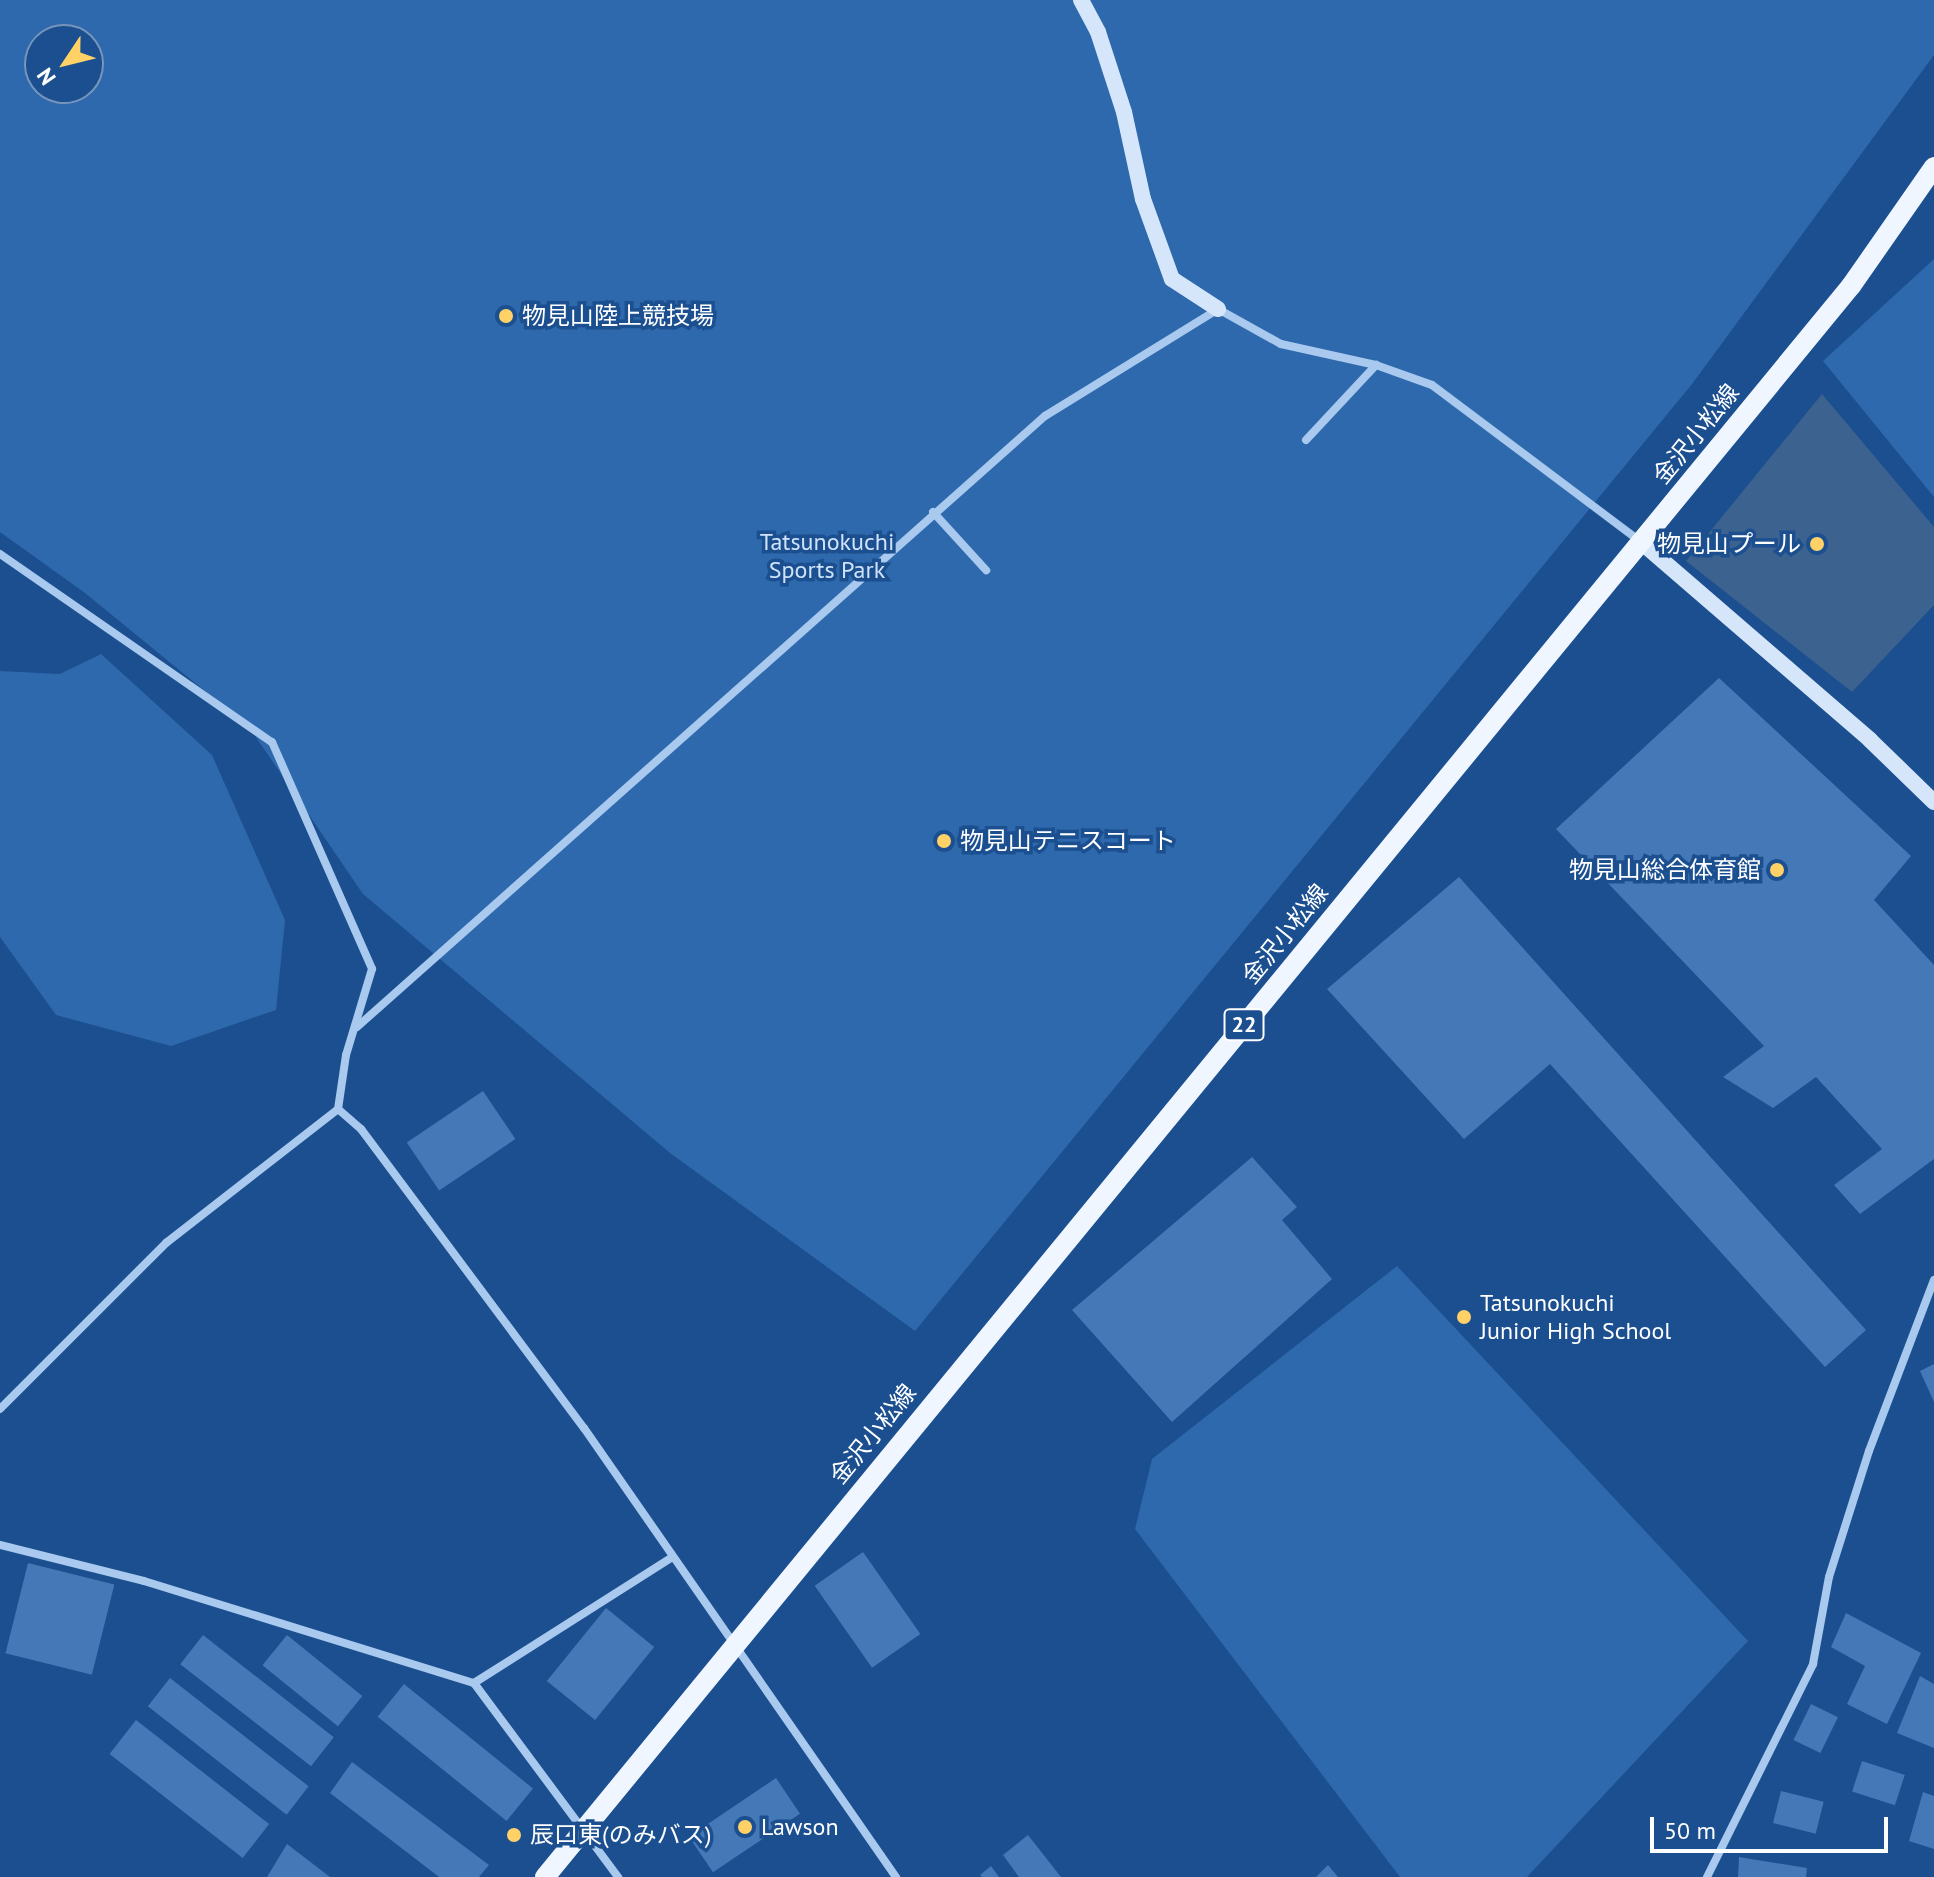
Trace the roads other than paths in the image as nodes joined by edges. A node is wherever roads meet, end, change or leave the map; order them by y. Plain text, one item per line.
1 (1081, 0) edge
2 (1934, 167) edge
3 (1218, 309) junction
4 (1376, 365) junction
5 (1306, 440) dead end
6 (933, 512) junction
7 (1641, 542) junction
8 (0, 554) edge
9 (986, 570) dead end
10 (1934, 802) edge
11 (356, 1028) junction
12 (338, 1109) junction
13 (1934, 1280) edge
14 (0, 1409) edge
15 (0, 1545) edge
16 (671, 1558) junction
17 (732, 1645) junction
18 (474, 1683) junction
19 (582, 1826) junction
20 (545, 1877) edge
21 (618, 1877) edge
22 (896, 1877) edge
23 (1707, 1877) edge

1 - 3 street
2 - 7 main road, 金沢小松線 / 22
3 - 4 street
3 - 6 street
4 - 5 street
4 - 7 street
6 - 9 street
6 - 11 street
7 - 10 street
7 - 17 main road, 金沢小松線 / 22
8 - 11 street
11 - 12 street
12 - 14 street
12 - 16 street
13 - 23 street
15 - 18 street
16 - 17 street
16 - 18 street
17 - 19 main road, 金沢小松線 / 22
17 - 22 street
18 - 19 street
19 - 20 main road, 金沢小松線 / 22
19 - 21 street

